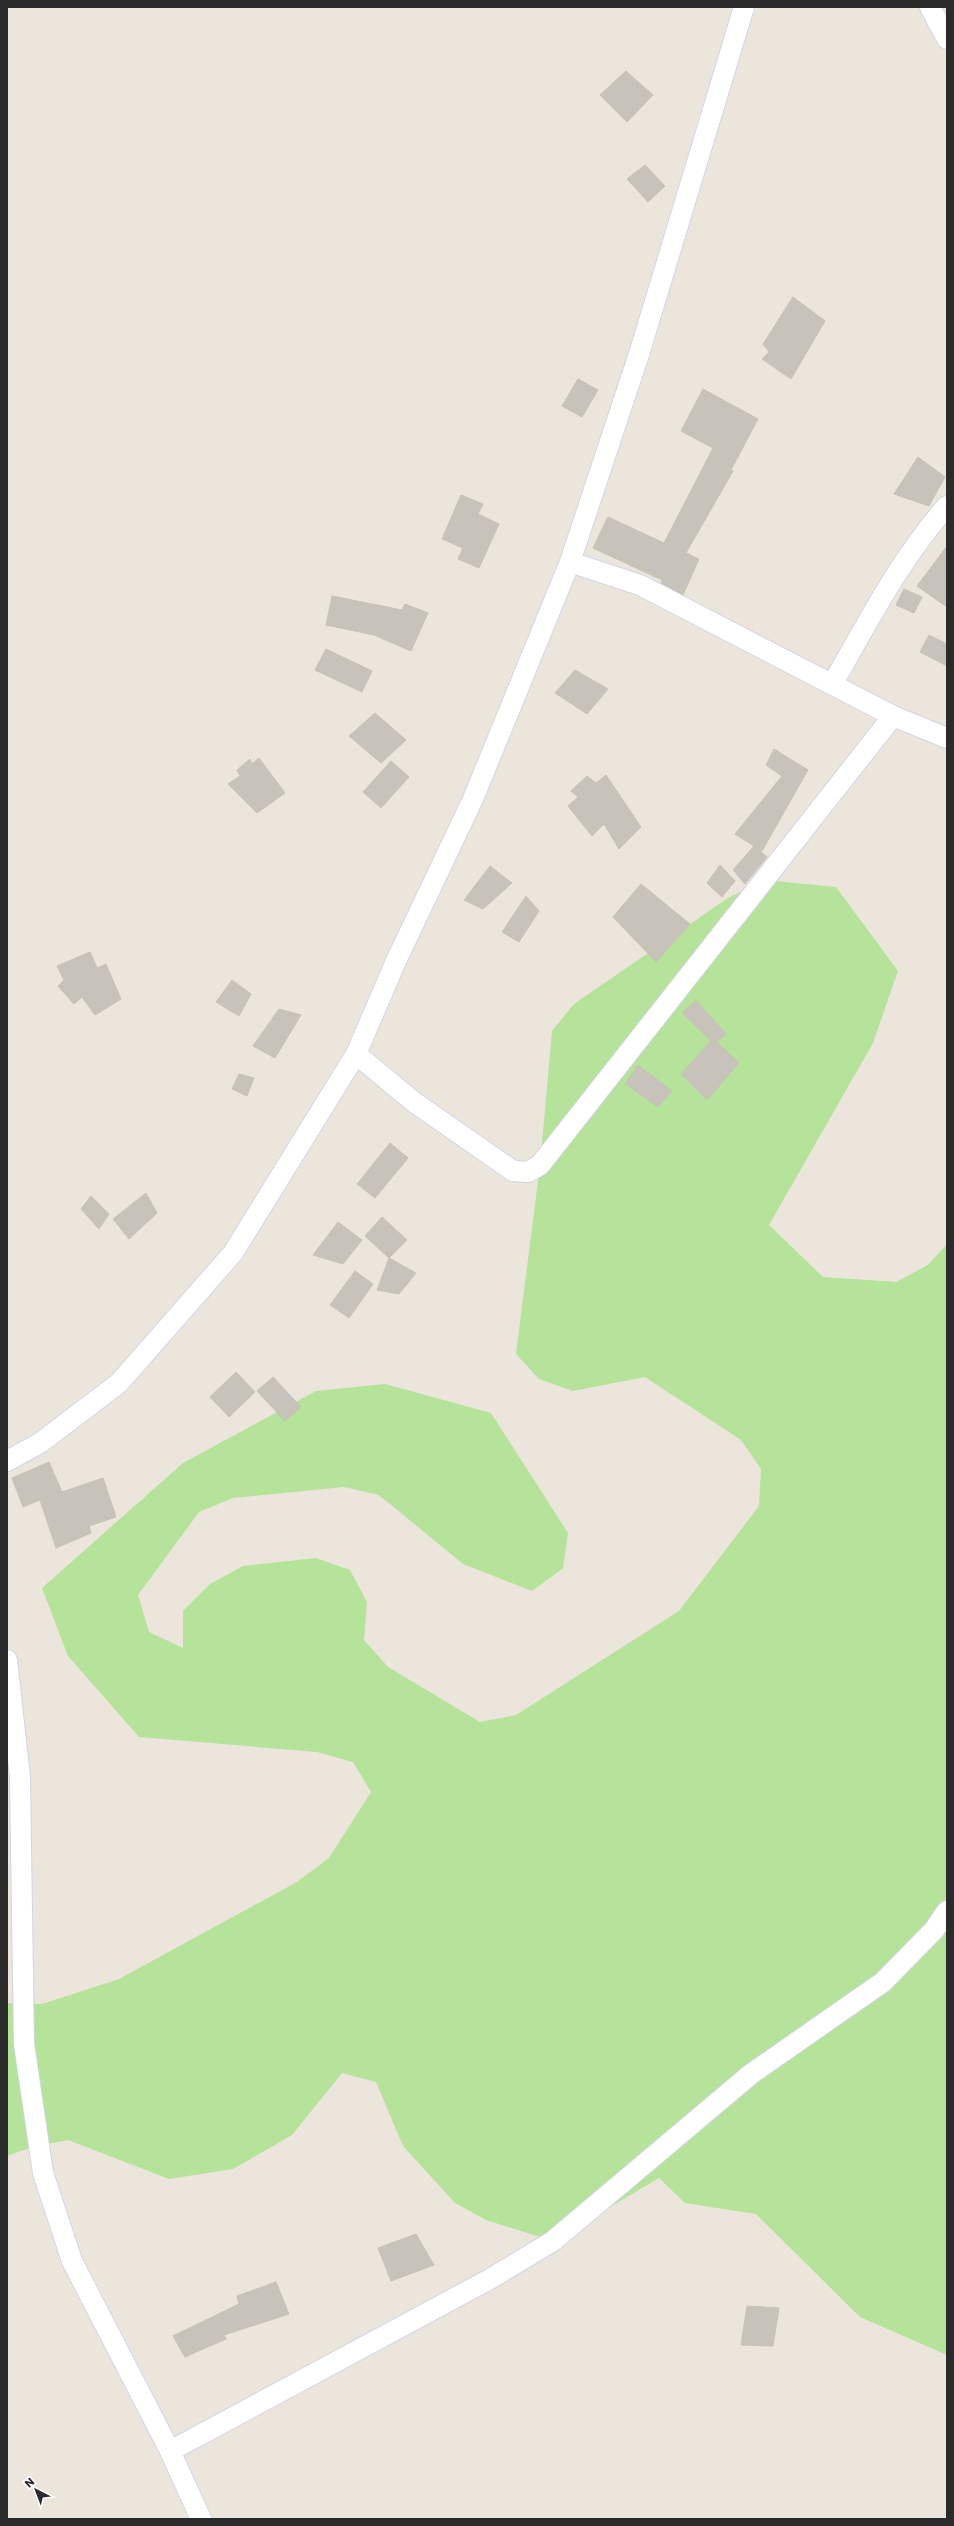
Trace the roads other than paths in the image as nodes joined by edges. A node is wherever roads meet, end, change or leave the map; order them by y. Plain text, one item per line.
1 (744, 7) edge
2 (930, 7) edge
3 (947, 39) edge
4 (947, 506) edge
5 (570, 562) junction
6 (833, 683) junction
7 (893, 716) junction
8 (947, 738) edge
9 (356, 1054) junction
10 (7, 1461) edge
11 (7, 1660) edge
12 (947, 1911) edge
13 (170, 2451) junction
14 (201, 2519) edge

1 - 5 street
2 - 3 street
4 - 6 street
5 - 6 street
5 - 9 street
6 - 7 street
7 - 8 street
7 - 9 street
9 - 10 street
11 - 13 street
12 - 13 street
13 - 14 street

